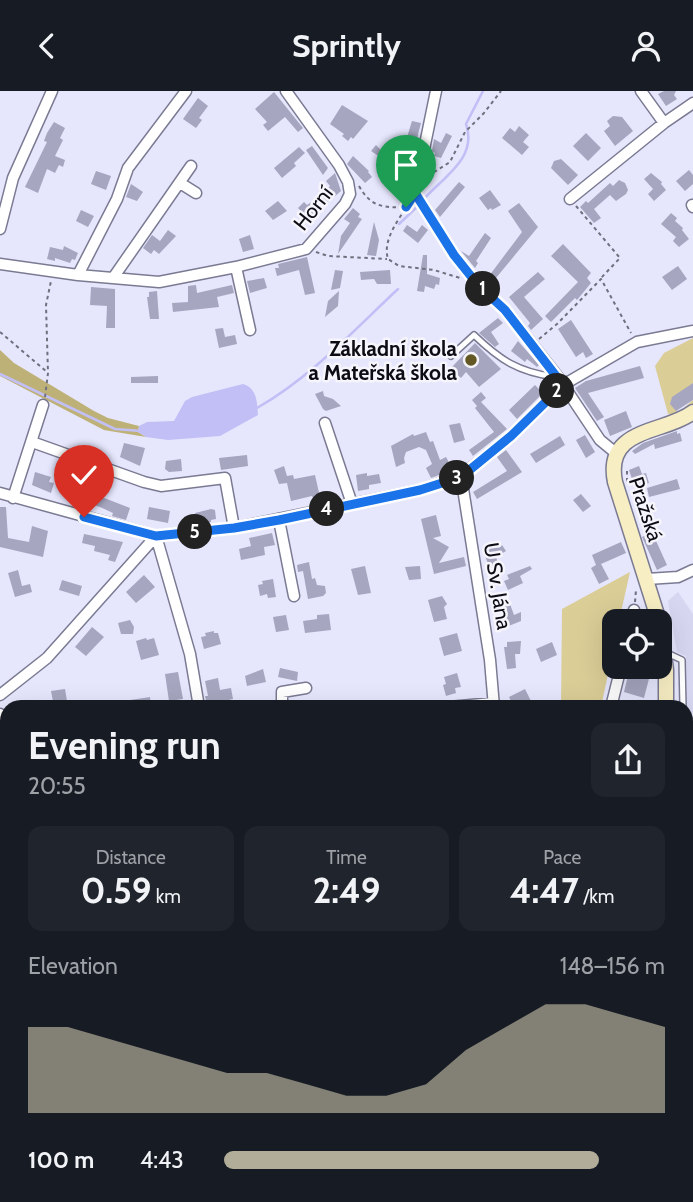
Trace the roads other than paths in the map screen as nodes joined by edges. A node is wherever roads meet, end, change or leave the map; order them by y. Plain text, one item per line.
1 (52, 91) edge
2 (186, 91) edge
3 (436, 91) edge
4 (641, 91) edge
5 (289, 92) edge
6 (693, 103) edge
7 (664, 123) junction
8 (191, 166) dead end
9 (180, 183) junction
10 (196, 193) dead end
11 (570, 199) road end
12 (0, 229) edge
13 (0, 264) edge
14 (236, 267) junction
15 (78, 275) junction
16 (113, 278) junction
17 (250, 330) dead end
18 (693, 331) edge
19 (451, 356) dead end
20 (561, 381) junction
21 (43, 405) dead end
22 (693, 412) edge
23 (325, 423) dead end
24 (32, 442) junction
25 (617, 454) junction
26 (461, 477) junction
27 (0, 493) edge
28 (13, 498) junction
29 (352, 504) junction
30 (279, 520) junction
31 (234, 528) junction
32 (156, 536) junction
33 (693, 570) edge
34 (647, 579) junction
35 (294, 596) dead end
36 (655, 609) edge
37 (672, 656) edge
38 (618, 679) edge
39 (665, 679) edge
40 (306, 688) dead end
41 (0, 695) edge
42 (198, 700) edge
43 (282, 700) edge
44 (494, 700) edge
45 (613, 700) edge
46 (666, 700) edge
47 (683, 700) edge

1 - 12 street
2 - 15 street
3 - 20 street
4 - 7 street
5 - 14 street, Horní
6 - 7 street
7 - 11 street
8 - 9 street
9 - 10 street
9 - 16 street
13 - 15 street, Horní
14 - 16 street, Horní
14 - 17 street
15 - 16 street, Horní
18 - 20 street
19 - 20 lane
20 - 25 street
20 - 26 street
21 - 24 street
22 - 25 main road, Pražská
23 - 29 street
24 - 28 street
24 - 31 street
25 - 34 main road, Pražská
26 - 29 street
26 - 44 street, U Sv. Jána
27 - 28 street
28 - 32 street
29 - 30 street
30 - 31 street
30 - 35 street
31 - 32 street
32 - 41 street
32 - 42 street
33 - 34 street
34 - 36 main road, Pražská
37 - 47 lane
38 - 45 street
39 - 46 main road, Pražská
40 - 43 street

